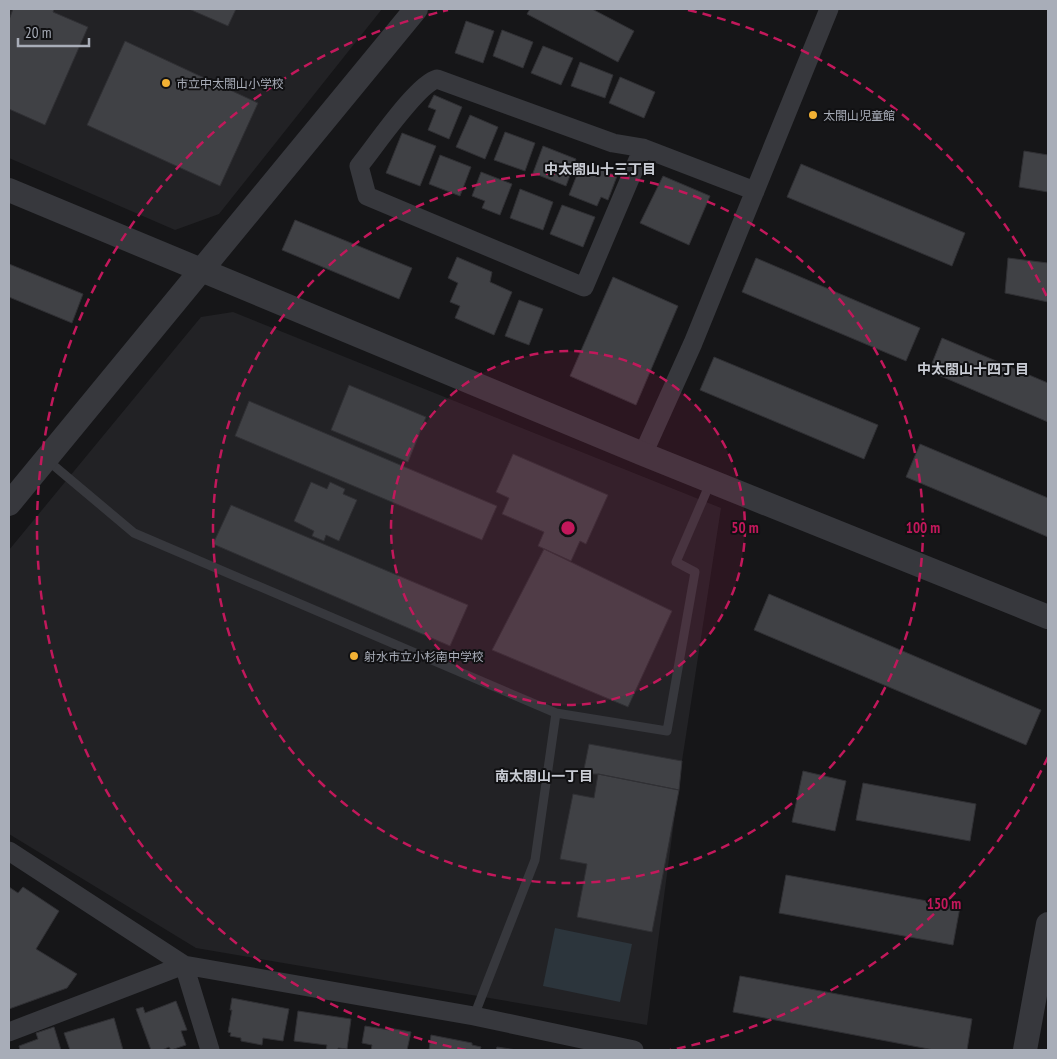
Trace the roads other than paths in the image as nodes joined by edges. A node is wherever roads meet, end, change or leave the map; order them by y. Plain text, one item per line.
1 (416, 9) edge
2 (829, 9) edge
3 (642, 148) junction
4 (9, 190) edge
5 (755, 191) junction
6 (200, 270) junction
7 (643, 454) junction
8 (45, 459) junction
9 (711, 481) junction
10 (9, 504) edge
11 (1048, 617) edge
12 (556, 713) junction
13 (9, 851) edge
14 (1048, 924) edge
15 (184, 965) junction
16 (474, 1016) junction
17 (9, 1032) edge
18 (210, 1050) edge
19 (634, 1050) edge
20 (1025, 1050) edge

1 - 6 street
2 - 5 street
3 - 3 street
3 - 5 street
4 - 6 street
5 - 7 street
6 - 7 street
6 - 8 street
7 - 9 street
8 - 10 street
8 - 12 lane
9 - 11 street
9 - 12 lane
12 - 16 lane
13 - 15 street
14 - 20 street
15 - 16 street
15 - 17 street
15 - 18 street
16 - 19 street

